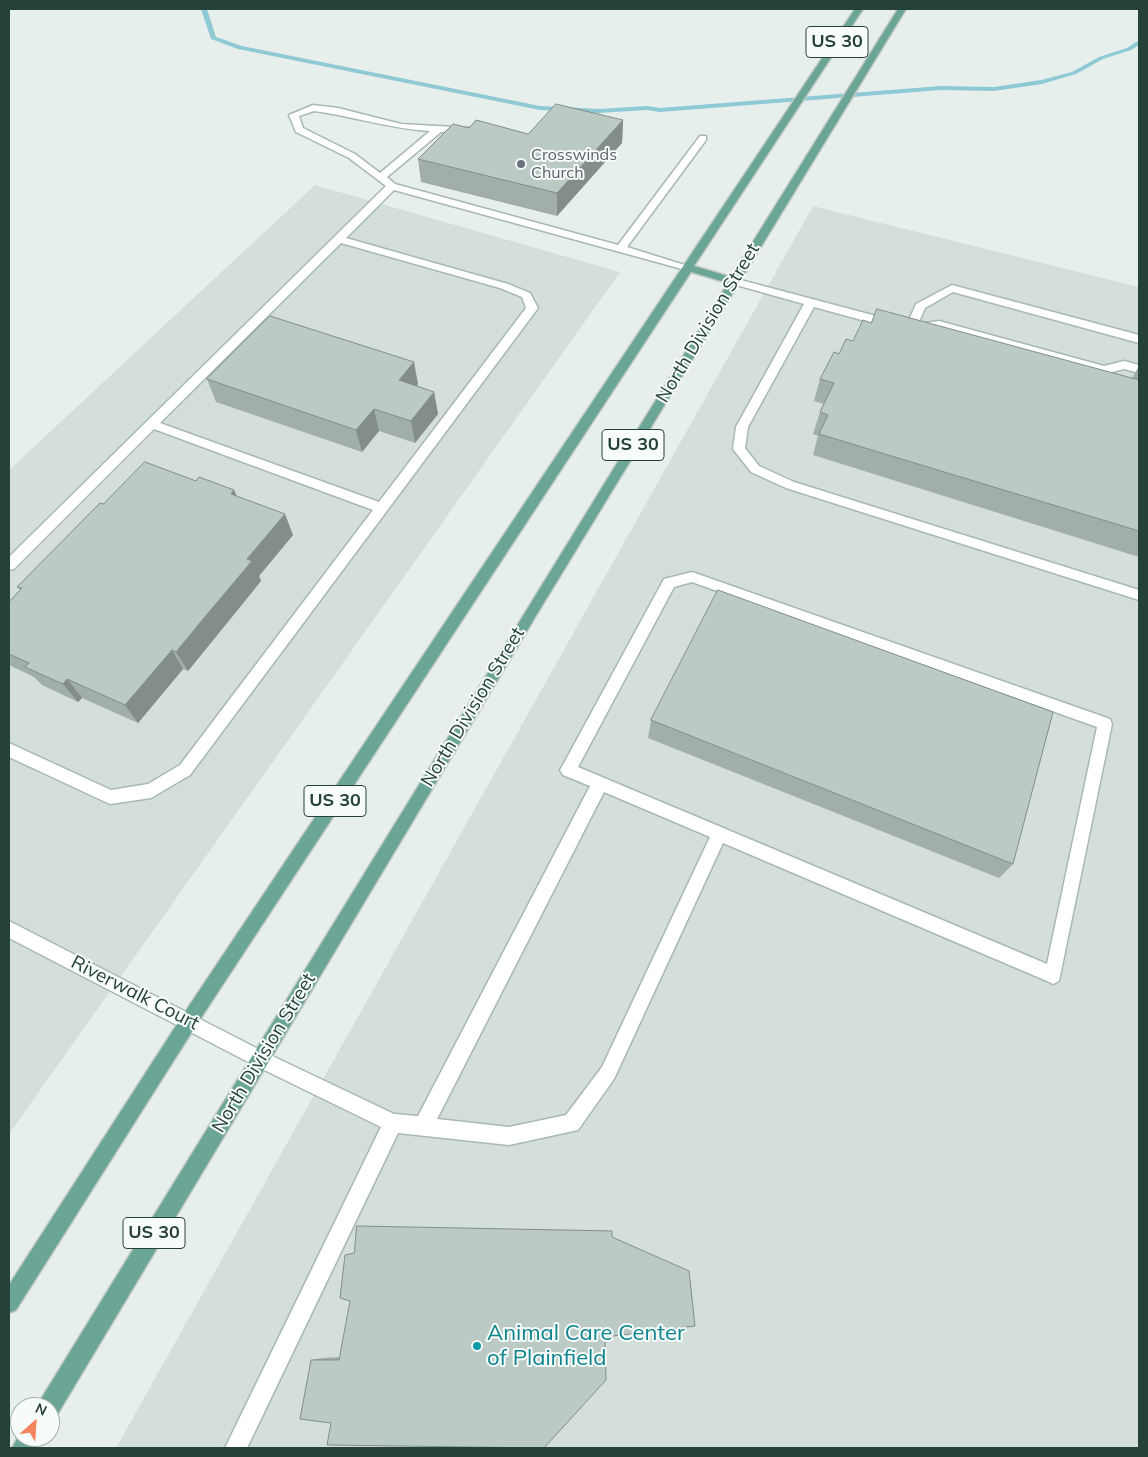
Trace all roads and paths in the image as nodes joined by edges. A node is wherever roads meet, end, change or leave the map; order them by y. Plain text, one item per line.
1 (859, 9) edge
2 (902, 9) edge
3 (438, 130) junction
4 (482, 132) edge
5 (703, 138) dead end
6 (381, 178) junction
7 (392, 186) junction
8 (339, 239) junction
9 (620, 249) junction
10 (686, 267) junction
11 (733, 281) junction
12 (811, 302) junction
13 (911, 329) junction
14 (1139, 339) edge
15 (1139, 369) edge
16 (152, 424) junction
17 (382, 508) junction
18 (9, 565) edge
19 (1139, 595) edge
20 (9, 750) edge
21 (600, 783) junction
22 (718, 834) junction
23 (9, 929) edge
24 (190, 1021) junction
25 (260, 1059) junction
26 (393, 1124) junction
27 (422, 1128) junction
28 (9, 1303) edge
29 (54, 1397) edge
30 (236, 1448) edge

1 - 10 main road, US 30
2 - 11 main road, North Division Street / US 30
3 - 4 street
3 - 6 street
3 - 6 street
5 - 9 street
6 - 7 street
7 - 8 street
7 - 9 street
8 - 16 street
8 - 17 street
9 - 10 street
10 - 11 main road
10 - 24 main road, US 30
11 - 12 street
11 - 25 main road, North Division Street / US 30
12 - 13 street
12 - 19 street
13 - 14 street
13 - 15 street
16 - 17 street
16 - 18 street
17 - 20 street
21 - 22 street
21 - 22 street
21 - 27 street
22 - 27 street, Riverwalk Court
23 - 24 street, Riverwalk Court
24 - 25 street, Riverwalk Court
24 - 28 main road, US 30
25 - 26 street, Riverwalk Court
25 - 29 main road, North Division Street / US 30
26 - 27 street, Riverwalk Court
26 - 30 street

